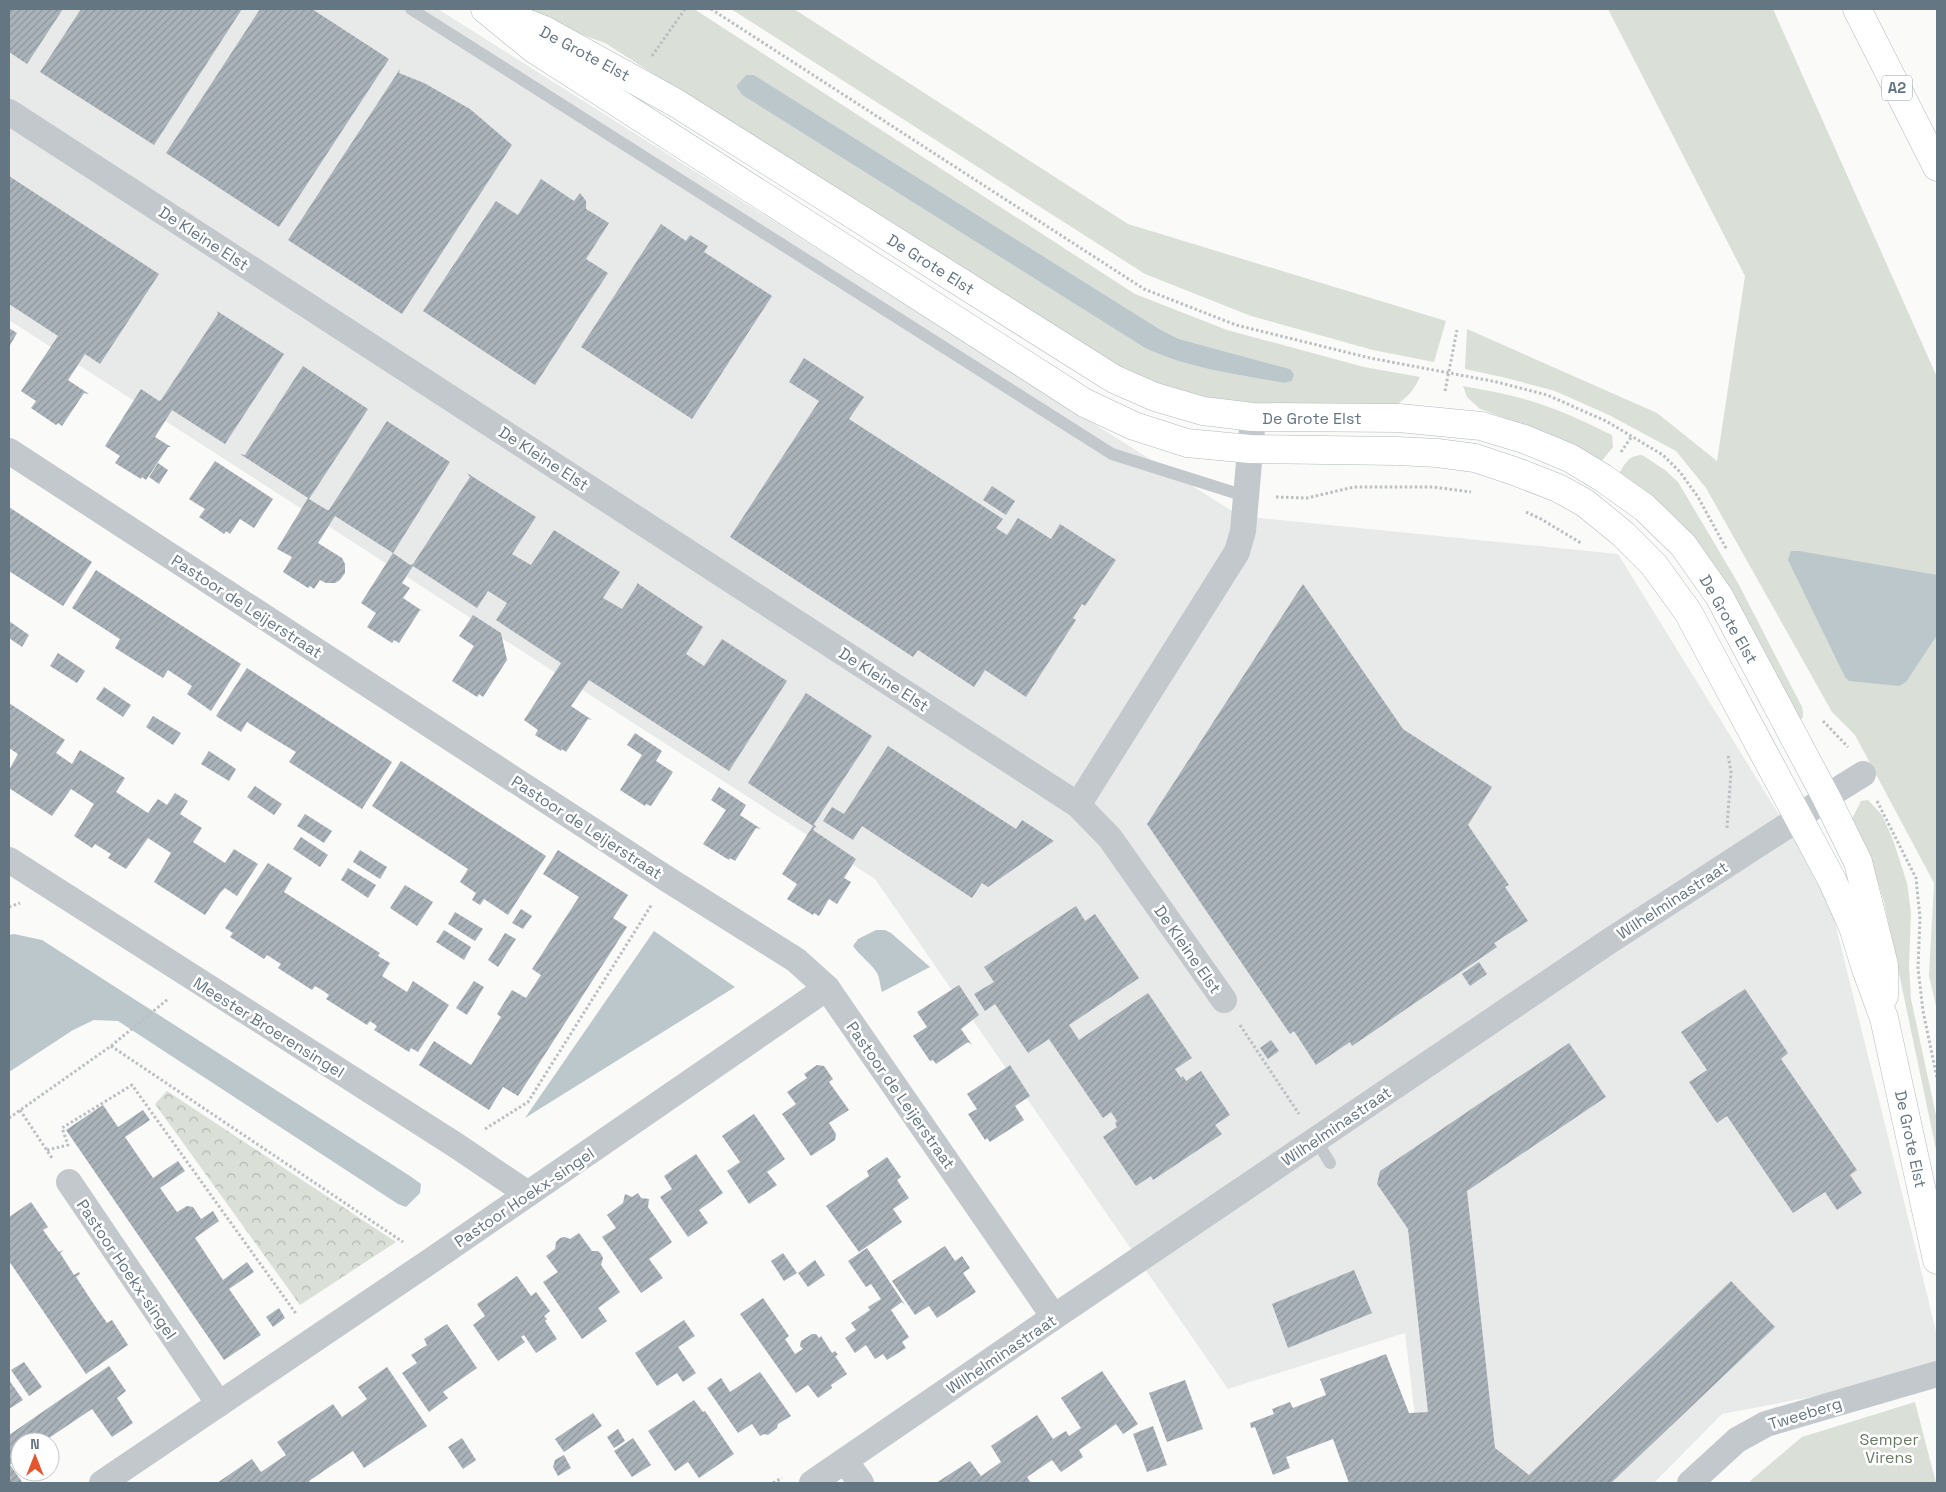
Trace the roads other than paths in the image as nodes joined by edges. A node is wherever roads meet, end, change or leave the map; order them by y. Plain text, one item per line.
1 (411, 9) edge
2 (485, 9) edge
3 (491, 9) edge
4 (1857, 9) edge
5 (9, 112) edge
6 (1937, 167) edge
7 (1253, 417) junction
8 (1250, 449) junction
9 (9, 451) edge
10 (1246, 496) junction
11 (1863, 774) dead end
12 (1826, 797) junction
13 (1078, 805) junction
14 (1799, 818) junction
15 (9, 860) edge
16 (827, 988) junction
17 (1224, 1000) road end
18 (1884, 1018) junction
19 (1316, 1140) junction
20 (1330, 1163) dead end
21 (69, 1182) road end
22 (528, 1194) junction
23 (1937, 1260) edge
24 (1054, 1317) junction
25 (1937, 1374) edge
26 (219, 1404) junction
27 (844, 1461) junction
28 (102, 1483) edge
29 (812, 1483) edge
30 (861, 1483) edge
31 (1690, 1483) edge

1 - 10 lane
2 - 8 main road, De Grote Elst
3 - 7 main road, De Grote Elst
4 - 6 main road, A2
5 - 13 street, De Kleine Elst
7 - 8 street
7 - 12 main road, De Grote Elst
8 - 10 street
8 - 14 main road, De Grote Elst
9 - 16 street, Pastoor de Leijerstraat
10 - 13 street
11 - 12 street, Wilhelminastraat
12 - 14 street, Wilhelminastraat
12 - 18 main road, De Grote Elst
13 - 17 street, De Kleine Elst
14 - 18 main road, De Grote Elst
14 - 19 street, Wilhelminastraat
15 - 22 street, Meester Broerensingel
16 - 22 street, Pastoor Hoekx-singel
16 - 24 street, Pastoor de Leijerstraat
18 - 23 main road, De Grote Elst
19 - 20 lane
19 - 24 street, Wilhelminastraat
21 - 26 street, Pastoor Hoekx-singel
22 - 26 street, Pastoor Hoekx-singel
24 - 27 street, Wilhelminastraat
25 - 31 street, Tweeberg
26 - 28 street, Pastoor Hoekx-singel
27 - 29 street, Wilhelminastraat
27 - 30 street

